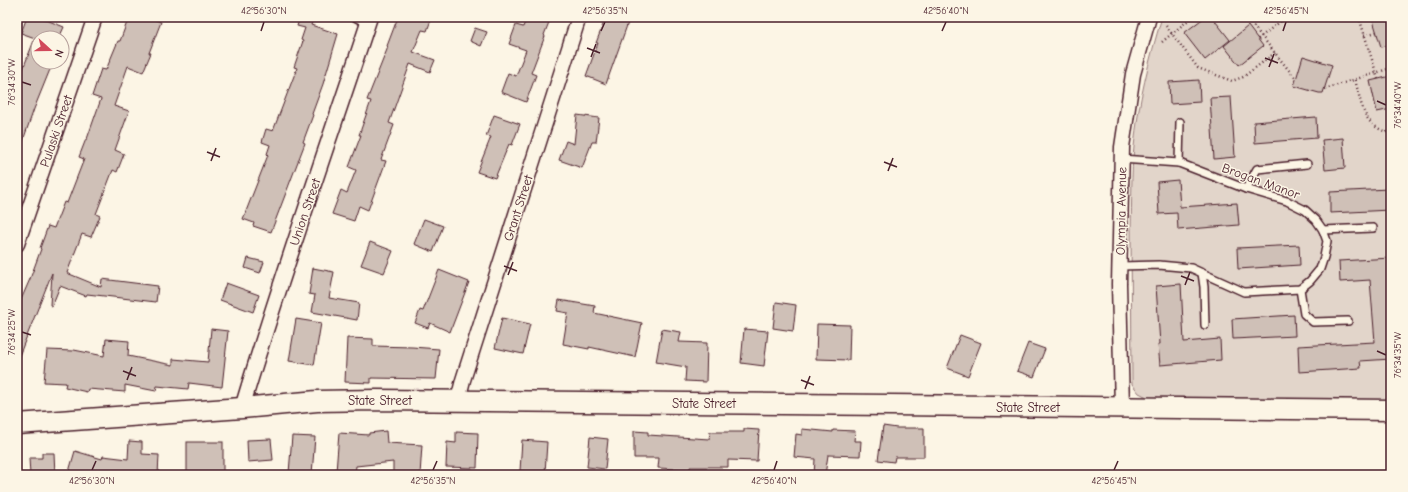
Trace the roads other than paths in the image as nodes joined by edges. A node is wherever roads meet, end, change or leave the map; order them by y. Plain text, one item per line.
1 (96, 17) edge
2 (355, 17) edge
3 (579, 17) edge
4 (1149, 17) edge
5 (369, 20) edge
6 (1180, 122) dead end
7 (1121, 159) junction
8 (1179, 163) junction
9 (1307, 164) dead end
10 (1246, 189) junction
11 (1373, 228) dead end
12 (1323, 230) junction
13 (17, 244) edge
14 (1120, 266) junction
15 (1202, 273) junction
16 (1300, 289) junction
17 (1348, 321) dead end
18 (1205, 325) dead end
19 (458, 400) junction
20 (242, 408) junction
21 (1122, 408) junction
22 (1391, 410) edge
23 (17, 424) edge

1 - 13 street, Pulaski Street
2 - 5 lane
3 - 19 street, Grant Street
4 - 7 street, Olympia Avenue
5 - 20 street, Union Street
6 - 8 lane
7 - 8 lane, Brogan Manor
7 - 14 street, Olympia Avenue
8 - 10 lane, Brogan Manor
9 - 10 lane
10 - 12 lane, Brogan Manor
11 - 12 lane
12 - 16 lane
14 - 15 lane
14 - 21 street, Olympia Avenue
15 - 16 lane
15 - 18 lane
16 - 17 lane
19 - 20 main road, State Street
19 - 21 main road, State Street
20 - 23 main road, State Street
21 - 22 main road, State Street

